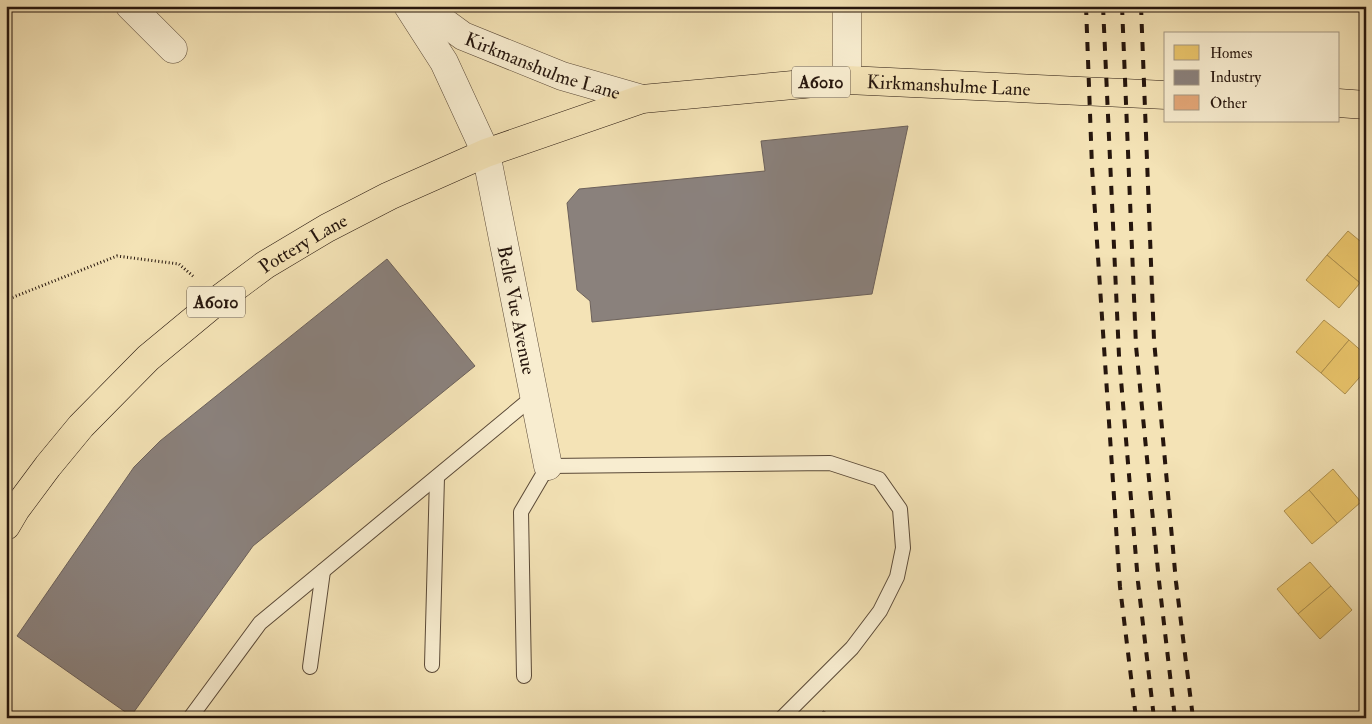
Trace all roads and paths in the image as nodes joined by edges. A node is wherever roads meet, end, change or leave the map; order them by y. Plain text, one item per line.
1 (130, 6) edge
2 (408, 6) edge
3 (422, 6) edge
4 (847, 6) edge
5 (173, 49) dead end
6 (847, 80) junction
7 (1164, 95) edge
8 (642, 99) junction
9 (1340, 104) edge
10 (1366, 105) edge
11 (486, 153) junction
12 (6, 300) edge
13 (218, 300) junction
14 (533, 396) junction
15 (548, 466) junction
16 (437, 476) junction
17 (6, 526) edge
18 (323, 571) junction
19 (432, 665) dead end
20 (310, 667) dead end
21 (524, 676) dead end
22 (190, 718) edge
23 (782, 718) edge

1 - 5 street
2 - 11 street, Kirkmanshulme Lane
3 - 8 street, Kirkmanshulme Lane
4 - 6 street
6 - 7 highway, Kirkmanshulme Lane / A6010
6 - 8 highway, Kirkmanshulme Lane / A6010
8 - 11 highway, Kirkmanshulme Lane / A6010
9 - 10 highway
11 - 13 highway, Pottery Lane / A6010
11 - 14 street, Belle Vue Avenue
12 - 13 path
13 - 17 highway, Pottery Lane / A6010
14 - 15 street, Belle Vue Avenue
14 - 16 lane
15 - 21 lane
15 - 23 lane
16 - 18 lane
16 - 19 lane
18 - 20 lane
18 - 22 lane

